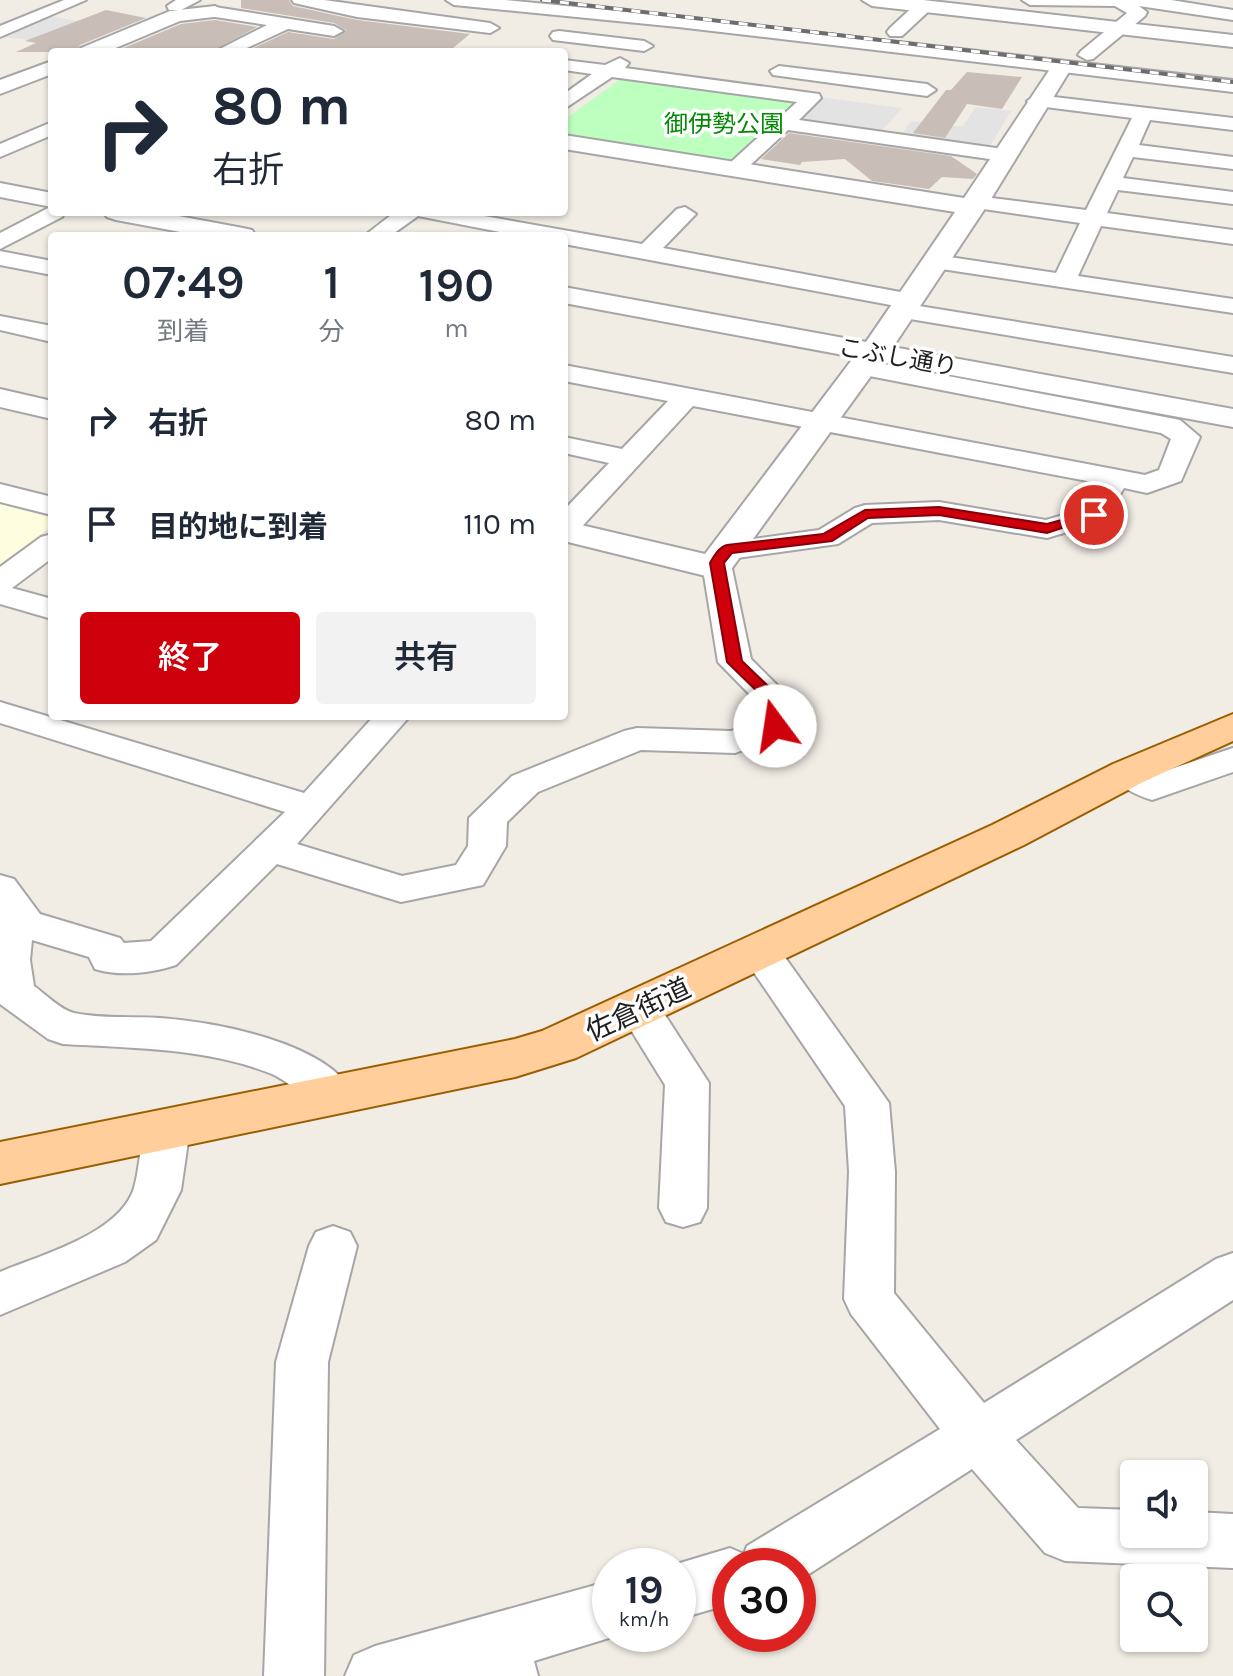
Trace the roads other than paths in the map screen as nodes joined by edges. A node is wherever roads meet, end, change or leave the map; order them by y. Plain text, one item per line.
1 (78, 0) edge
2 (270, 0) edge
3 (300, 0) edge
4 (454, 0) edge
5 (634, 0) edge
6 (872, 0) edge
7 (1030, 0) edge
8 (1143, 0) edge
9 (1116, 2) junction
10 (183, 3) edge
11 (352, 6) edge
12 (924, 6) junction
13 (0, 13) edge
14 (222, 13) junction
15 (1233, 15) edge
16 (34, 18) junction
17 (678, 22) junction
18 (305, 25) junction
19 (1121, 29) junction
20 (507, 30) dead end
21 (0, 32) edge
22 (896, 32) junction
23 (538, 33) dead end
24 (356, 36) dead end
25 (1233, 41) edge
26 (74, 48) edge
27 (98, 48) edge
28 (235, 48) edge
29 (640, 49) junction
30 (666, 57) dead end
31 (48, 59) edge
32 (48, 59) edge
33 (1074, 61) junction
34 (568, 66) edge
35 (758, 68) dead end
36 (609, 71) junction
37 (1233, 71) edge
38 (942, 72) junction
39 (0, 77) edge
40 (1233, 86) edge
41 (0, 88) edge
42 (568, 100) edge
43 (1037, 101) junction
44 (1144, 113) junction
45 (784, 124) junction
46 (1233, 124) edge
47 (48, 130) edge
48 (885, 140) junction
49 (23, 141) junction
50 (568, 143) edge
51 (48, 145) edge
52 (1127, 150) junction
53 (0, 151) edge
54 (1003, 155) junction
55 (1233, 163) edge
56 (737, 167) junction
57 (1111, 183) junction
58 (0, 190) edge
59 (1233, 198) edge
60 (48, 199) edge
61 (974, 204) junction
62 (685, 214) dead end
63 (48, 215) edge
64 (137, 216) edge
65 (403, 216) edge
66 (448, 216) edge
67 (1094, 218) junction
68 (222, 232) edge
69 (381, 232) edge
70 (535, 232) edge
71 (1233, 237) edge
72 (568, 238) edge
73 (0, 242) edge
74 (647, 252) junction
75 (0, 258) edge
76 (936, 262) junction
77 (48, 267) edge
78 (1064, 280) junction
79 (568, 296) edge
80 (1231, 300) edge
81 (908, 306) junction
82 (0, 323) edge
83 (48, 333) edge
84 (869, 360) junction
85 (1220, 363) edge
86 (568, 374) edge
87 (686, 397) junction
88 (0, 398) edge
89 (48, 409) edge
90 (1233, 418) edge
91 (823, 424) junction
92 (568, 446) edge
93 (628, 459) junction
94 (1115, 478) junction
95 (0, 493) edge
96 (48, 505) edge
97 (568, 525) edge
98 (568, 530) edge
99 (48, 546) edge
100 (722, 556) junction
101 (0, 582) edge
102 (0, 594) edge
103 (48, 608) edge
104 (0, 712) edge
105 (389, 720) edge
106 (1233, 726) edge
107 (1233, 759) edge
108 (1128, 773) junction
109 (311, 808) junction
110 (270, 849) junction
111 (7, 899) edge
112 (760, 952) junction
113 (639, 1009) junction
114 (332, 1094) junction
115 (167, 1128) junction
116 (0, 1163) edge
117 (683, 1208) dead end
118 (333, 1246) dead end
119 (1233, 1274) edge
120 (0, 1294) edge
121 (978, 1436) junction
122 (1233, 1541) edge
123 (800, 1548) edge
124 (592, 1618) edge
125 (503, 1659) edge
126 (294, 1676) edge
127 (375, 1676) edge

1 - 16 street
2 - 14 street
3 - 11 street
4 - 17 street
5 - 22 street
6 - 12 street
7 - 9 street
8 - 9 street
8 - 15 street
9 - 19 street
10 - 26 street
11 - 18 street
11 - 18 street
11 - 20 street
12 - 19 street
12 - 22 street
13 - 16 street
14 - 18 street
14 - 27 street
16 - 21 street
17 - 29 street
17 - 38 street
18 - 24 street
18 - 28 street
19 - 25 street
19 - 33 street
22 - 33 street
23 - 29 street
29 - 30 street
29 - 36 street
31 - 39 street
32 - 41 street
33 - 37 street
33 - 38 street
33 - 40 street
33 - 43 street
34 - 36 street
35 - 38 street
36 - 42 street
36 - 45 street
38 - 48 street
43 - 44 street
43 - 54 street
44 - 46 street
44 - 52 street
45 - 48 street
45 - 56 street
47 - 49 street
48 - 54 street
49 - 51 street
49 - 53 street
50 - 56 street
52 - 55 street
52 - 57 street
54 - 61 street
56 - 61 street
57 - 59 street
57 - 67 street
58 - 60 street
61 - 67 street
61 - 76 street
62 - 74 street
63 - 73 street
64 - 68 street
65 - 69 street
66 - 70 street
67 - 71 street
67 - 78 street
72 - 74 street
74 - 81 street
75 - 77 street
76 - 78 street
76 - 81 street
78 - 80 street
79 - 84 street, こぶし通り
80 - 85 street
81 - 84 street
81 - 85 street
82 - 83 street
84 - 90 street, こぶし通り
84 - 91 street
84 - 94 street
86 - 87 street
87 - 91 street
87 - 93 street
88 - 89 street
91 - 94 street
91 - 100 street
92 - 93 street
93 - 97 street
94 - 100 street
95 - 96 street
98 - 100 street
99 - 101 street
100 - 110 street
102 - 103 street
104 - 109 street
105 - 109 street
106 - 108 main road, 佐倉街道
107 - 108 street
108 - 112 main road, 佐倉街道
109 - 110 street
110 - 111 street
111 - 114 street
112 - 113 main road, 佐倉街道
112 - 121 street
113 - 114 main road, 佐倉街道
113 - 117 street
114 - 115 main road, 佐倉街道
115 - 116 main road, 佐倉街道
115 - 120 street
118 - 126 street
119 - 121 street
121 - 122 street
121 - 123 street
124 - 125 street
125 - 127 street

